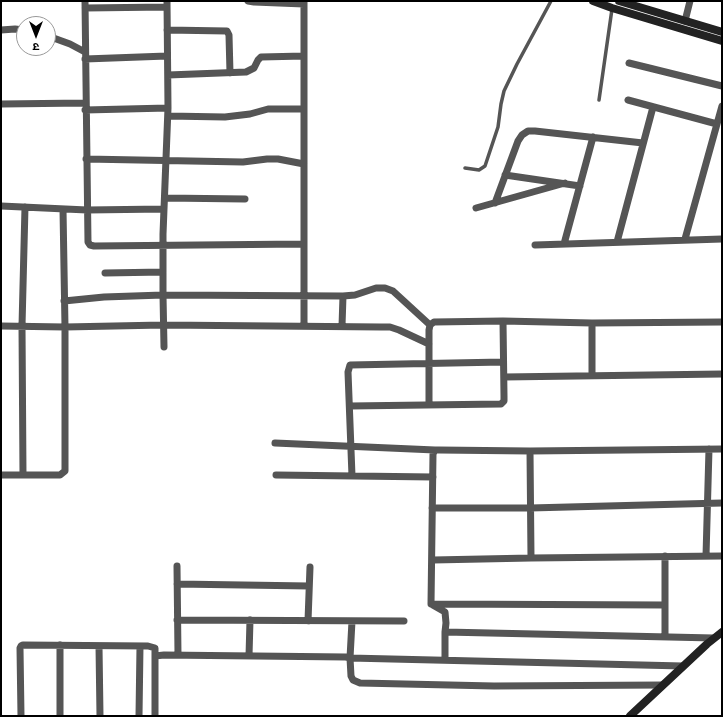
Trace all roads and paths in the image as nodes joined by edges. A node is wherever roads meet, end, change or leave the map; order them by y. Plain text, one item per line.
1 (248, 1) edge
2 (551, 1) edge
3 (593, 1) edge
4 (619, 1) edge
5 (690, 1) edge
6 (304, 2) edge
7 (85, 4) edge
8 (167, 4) edge
9 (612, 8) junction
10 (626, 8) junction
11 (685, 21) junction
12 (16, 29) edge
13 (1, 30) edge
14 (167, 30) junction
15 (722, 32) edge
16 (56, 39) edge
17 (722, 41) edge
18 (85, 56) junction
19 (167, 56) junction
20 (304, 56) junction
21 (629, 63) dead end
22 (230, 73) junction
23 (168, 75) junction
24 (722, 86) edge
25 (600, 100) dead end
26 (628, 100) dead end
27 (1, 104) edge
28 (722, 106) edge
29 (85, 107) junction
30 (653, 107) junction
31 (168, 108) junction
32 (304, 109) junction
33 (168, 116) junction
34 (717, 124) junction
35 (593, 137) junction
36 (643, 143) junction
37 (86, 159) junction
38 (166, 160) junction
39 (304, 164) junction
40 (465, 168) dead end
41 (505, 175) junction
42 (565, 184) junction
43 (580, 186) junction
44 (165, 198) junction
45 (245, 199) dead end
46 (495, 202) junction
47 (1, 206) edge
48 (25, 207) junction
49 (476, 208) dead end
50 (63, 209) junction
51 (164, 209) junction
52 (87, 210) junction
53 (685, 239) junction
54 (722, 239) edge
55 (617, 242) junction
56 (163, 244) junction
57 (303, 244) junction
58 (564, 244) junction
59 (535, 245) dead end
60 (163, 272) junction
61 (105, 273) dead end
62 (163, 294) junction
63 (304, 295) junction
64 (343, 296) junction
65 (64, 301) junction
66 (503, 321) junction
67 (722, 322) edge
68 (592, 323) junction
69 (430, 324) junction
70 (163, 325) junction
71 (304, 325) junction
72 (1, 326) edge
73 (22, 326) junction
74 (342, 326) junction
75 (64, 327) junction
76 (429, 344) junction
77 (164, 347) dead end
78 (503, 362) junction
79 (430, 364) junction
80 (722, 374) edge
81 (592, 376) junction
82 (504, 377) junction
83 (429, 405) junction
84 (350, 406) junction
85 (275, 443) dead end
86 (352, 446) junction
87 (708, 449) junction
88 (722, 449) edge
89 (435, 450) junction
90 (530, 451) junction
91 (1, 475) edge
92 (22, 475) junction
93 (276, 475) dead end
94 (352, 476) junction
95 (432, 477) junction
96 (722, 503) edge
97 (706, 504) junction
98 (432, 508) junction
99 (530, 508) junction
100 (665, 556) junction
101 (706, 556) junction
102 (722, 556) edge
103 (531, 558) junction
104 (432, 560) junction
105 (177, 566) dead end
106 (310, 567) dead end
107 (177, 584) junction
108 (310, 586) junction
109 (431, 604) junction
110 (665, 606) junction
111 (177, 620) junction
112 (250, 620) junction
113 (308, 621) junction
114 (352, 621) junction
115 (404, 621) dead end
116 (445, 632) junction
117 (722, 632) edge
118 (665, 637) junction
119 (714, 638) junction
120 (60, 645) junction
121 (100, 646) junction
122 (140, 646) junction
123 (178, 655) junction
124 (156, 656) junction
125 (249, 656) junction
126 (350, 658) junction
127 (445, 660) junction
128 (683, 666) junction
129 (663, 685) junction
130 (21, 716) edge
131 (60, 716) edge
132 (100, 716) edge
133 (139, 716) edge
134 (155, 716) edge
135 (630, 716) edge

1 - 6 street
2 - 40 lane
3 - 9 main road
4 - 10 main road
5 - 11 street
6 - 20 street
7 - 8 street
7 - 18 street
8 - 14 street
9 - 10 main road
9 - 25 lane
10 - 11 main road
10 - 17 main road
11 - 15 main road
12 - 13 street
14 - 19 street
14 - 22 street
16 - 18 street
18 - 19 street
18 - 29 street
19 - 23 street
20 - 22 street
20 - 32 street
21 - 24 street
22 - 23 street
23 - 31 street
26 - 30 street
27 - 29 street
28 - 34 street
29 - 31 street
29 - 37 street
30 - 34 street
30 - 36 street
31 - 33 street
32 - 33 street
32 - 39 street
33 - 38 street
34 - 53 street
35 - 36 street
35 - 41 street
35 - 43 street
36 - 55 street
37 - 38 street
37 - 52 street
38 - 39 street
38 - 44 street
39 - 57 street
41 - 42 street
41 - 46 street
42 - 43 street
42 - 46 street
43 - 58 street
44 - 45 street
44 - 51 street
46 - 49 street
47 - 48 street
48 - 50 street
48 - 73 street
50 - 52 street
50 - 65 street
51 - 52 street
51 - 56 street
52 - 56 street
53 - 54 street
53 - 55 street
55 - 58 street
56 - 57 street
56 - 60 street
57 - 63 street
58 - 59 street
60 - 61 street
60 - 62 street
62 - 63 street
62 - 65 street
62 - 70 street
63 - 64 street
63 - 71 street
64 - 69 street
64 - 74 street
65 - 75 street
66 - 68 street
66 - 69 street
66 - 78 street
67 - 68 street
68 - 81 street
69 - 76 street
70 - 71 street
70 - 75 street
70 - 77 street
71 - 74 street
72 - 73 street
73 - 75 street
73 - 92 street
74 - 76 street
75 - 92 street
76 - 79 street
78 - 79 street
78 - 82 street
79 - 83 street
79 - 84 street
80 - 81 street
81 - 82 street
82 - 83 street
83 - 84 street
84 - 86 street
85 - 86 street
86 - 89 street
86 - 94 street
87 - 88 street
87 - 90 street
87 - 97 street
89 - 90 street
89 - 95 street
90 - 99 street
91 - 92 street
93 - 94 street
94 - 95 street
95 - 98 street
96 - 97 street
97 - 99 street
97 - 101 street
98 - 99 street
98 - 104 street
99 - 103 street
100 - 101 street
100 - 103 street
100 - 110 street
101 - 102 street
103 - 104 street
104 - 109 street
105 - 107 street
106 - 108 street
107 - 108 street
107 - 111 street
108 - 113 street
109 - 110 street
109 - 116 street
110 - 118 street
111 - 112 street
111 - 123 street
112 - 113 street
112 - 125 street
113 - 114 street
114 - 115 street
114 - 126 street
116 - 118 street
116 - 127 street
117 - 119 main road
118 - 119 street
119 - 128 main road
120 - 121 street
120 - 130 street
120 - 131 street
121 - 122 street
121 - 132 street
122 - 124 street
122 - 133 street
123 - 124 street
123 - 125 street
124 - 134 street
125 - 126 street
126 - 127 street
126 - 129 street
127 - 128 street
128 - 129 main road
129 - 135 main road

